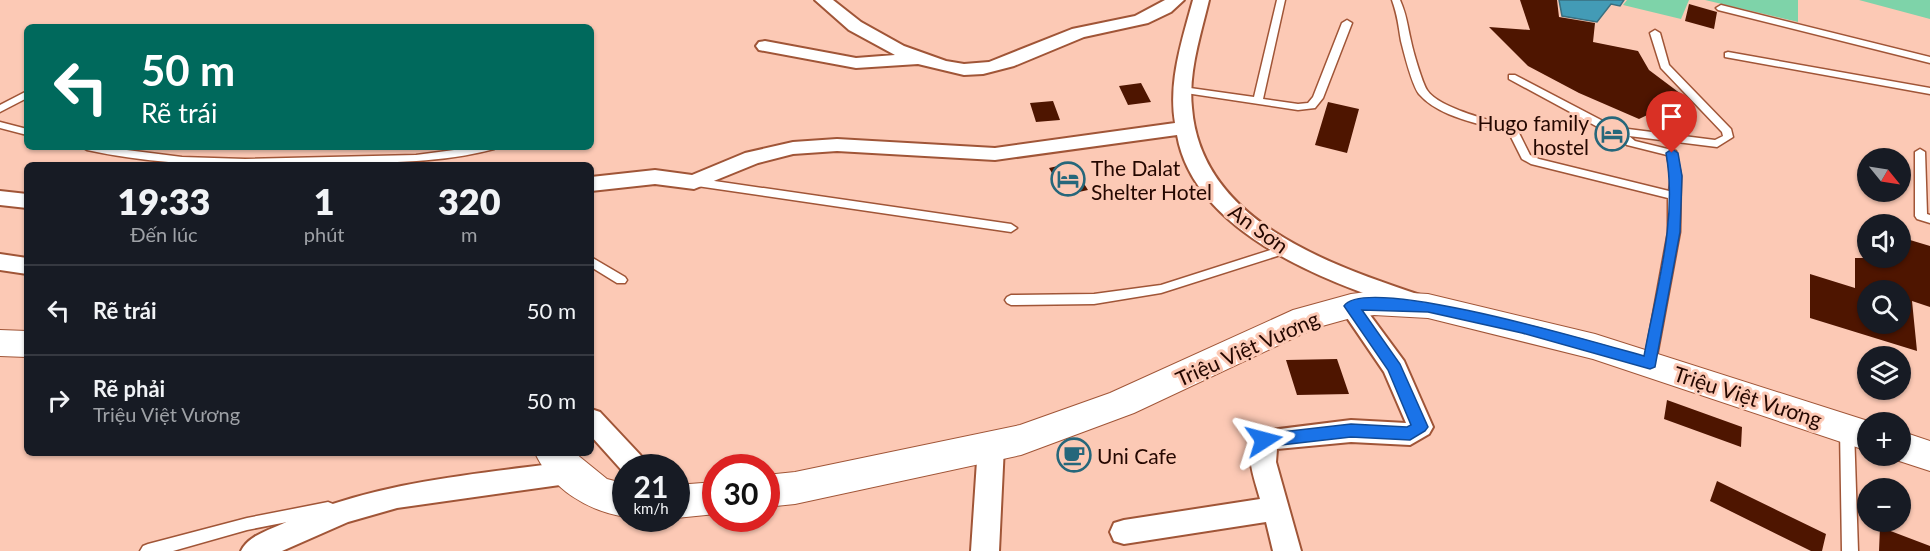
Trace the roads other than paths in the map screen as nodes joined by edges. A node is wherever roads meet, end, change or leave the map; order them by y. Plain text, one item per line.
1 (823, 0) edge
2 (1176, 0) edge
3 (1201, 0) edge
4 (1281, 0) edge
5 (1396, 0) edge
6 (1721, 8) dead end
7 (1347, 23) dead end
8 (1655, 33) dead end
9 (765, 46) dead end
10 (1728, 55) dead end
11 (919, 59) junction
12 (1930, 60) edge
13 (1512, 77) dead end
14 (1183, 90) junction
15 (1930, 91) edge
16 (24, 96) edge
17 (1258, 100) junction
18 (0, 109) edge
19 (0, 125) edge
20 (1185, 128) junction
21 (24, 131) edge
22 (1622, 136) junction
23 (102, 150) edge
24 (471, 150) edge
25 (1920, 152) dead end
26 (188, 162) edge
27 (281, 162) edge
28 (694, 182) junction
29 (594, 184) edge
30 (1674, 196) junction
31 (0, 198) edge
32 (24, 201) edge
33 (1930, 219) edge
34 (1011, 228) dead end
35 (1286, 249) junction
36 (0, 262) edge
37 (594, 263) edge
38 (24, 266) edge
39 (621, 280) dead end
40 (1011, 300) dead end
41 (1351, 306) junction
42 (1428, 306) junction
43 (0, 343) edge
44 (24, 344) edge
45 (1650, 363) junction
46 (594, 422) edge
47 (1857, 432) edge
48 (991, 446) junction
49 (1911, 450) edge
50 (623, 454) edge
51 (1930, 456) edge
52 (560, 463) edge
53 (780, 488) edge
54 (612, 497) edge
55 (371, 502) junction
56 (1276, 508) junction
57 (1124, 532) dead end
58 (148, 551) edge
59 (255, 551) edge
60 (985, 551) edge
61 (1287, 551) edge
62 (1850, 551) edge

1 - 11 street
2 - 11 street
3 - 14 street, An Sơn
4 - 17 lane
5 - 30 lane
6 - 12 lane
7 - 17 lane
8 - 22 lane
9 - 11 street
10 - 15 lane
13 - 22 lane
14 - 17 lane
14 - 20 street, An Sơn
16 - 18 lane
19 - 21 lane
20 - 28 street
20 - 35 street, An Sơn
22 - 30 lane
23 - 26 lane
24 - 27 lane
25 - 33 lane
28 - 29 street
28 - 34 lane
30 - 45 lane
31 - 32 street
35 - 40 lane
35 - 42 street, An Sơn
36 - 38 street
37 - 39 lane
41 - 42 street, Triệu Việt Vương
41 - 48 street, Triệu Việt Vương
41 - 56 street
42 - 45 street, Triệu Việt Vương
43 - 44 street
45 - 47 street, Triệu Việt Vương
46 - 50 street
47 - 62 lane
48 - 53 street, Triệu Việt Vương
48 - 60 street
49 - 51 street
52 - 54 street
52 - 55 street
55 - 58 lane
55 - 59 street
56 - 57 street
56 - 61 street

